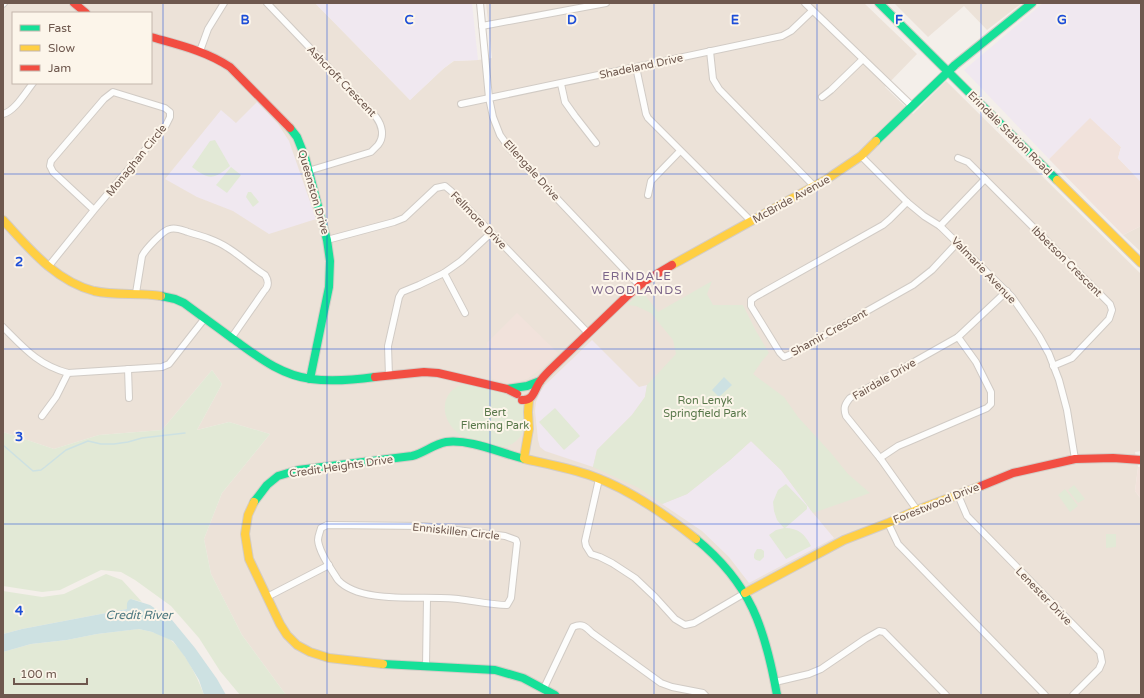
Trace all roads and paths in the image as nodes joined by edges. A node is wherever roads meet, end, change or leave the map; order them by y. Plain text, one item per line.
1 (74, 3) edge
2 (224, 3) edge
3 (267, 3) edge
4 (480, 3) edge
5 (606, 3) edge
6 (805, 3) edge
7 (878, 3) edge
8 (1032, 3) edge
9 (812, 11) junction
10 (85, 12) edge
11 (482, 26) junction
12 (152, 37) edge
13 (200, 51) junction
14 (710, 51) junction
15 (863, 59) junction
16 (636, 67) junction
17 (948, 72) junction
18 (32, 84) edge
19 (561, 84) junction
20 (489, 98) junction
21 (822, 98) dead end
22 (461, 104) dead end
23 (912, 106) junction
24 (3, 114) edge
25 (596, 143) dead end
26 (680, 151) junction
27 (861, 156) junction
28 (958, 158) dead end
29 (308, 171) junction
30 (985, 179) junction
31 (814, 186) junction
32 (648, 195) dead end
33 (906, 202) junction
34 (94, 210) junction
35 (3, 220) edge
36 (751, 221) junction
37 (940, 226) junction
38 (492, 233) junction
39 (327, 240) junction
40 (958, 242) junction
41 (1141, 263) edge
42 (48, 267) junction
43 (444, 273) junction
44 (640, 285) junction
45 (1007, 291) junction
46 (136, 293) junction
47 (466, 313) dead end
48 (206, 318) junction
49 (3, 327) edge
50 (588, 333) junction
51 (232, 337) junction
52 (958, 337) junction
53 (1053, 366) junction
54 (128, 369) junction
55 (68, 373) junction
56 (389, 376) junction
57 (310, 379) junction
58 (525, 393) junction
59 (129, 398) dead end
60 (42, 416) dead end
61 (524, 458) junction
62 (880, 458) junction
63 (1075, 459) junction
64 (1141, 460) edge
65 (599, 478) junction
66 (958, 495) junction
67 (917, 510) junction
68 (888, 523) junction
69 (328, 565) junction
70 (745, 593) junction
71 (267, 597) junction
72 (428, 598) junction
73 (426, 667) junction
74 (775, 682) junction
75 (544, 688) junction
76 (554, 695) edge
77 (705, 695) edge
78 (777, 695) edge
79 (946, 695) edge
80 (1045, 695) edge
81 (1073, 695) edge

1 - 10 street
2 - 13 street
3 - 29 street, Ashcroft Crescent
4 - 11 street, Ellengale Drive
5 - 11 street
6 - 9 street
7 - 17 street, Erindale Station Road
8 - 17 street, McBride Avenue
9 - 14 street, Shadeland Drive
9 - 15 street
11 - 20 street, Ellengale Drive
12 - 13 street, Queenston Drive
13 - 29 street, Queenston Drive
14 - 16 street, Shadeland Drive
14 - 31 street
15 - 21 street
15 - 23 street
16 - 19 street, Shadeland Drive
16 - 26 street
17 - 23 street, McBride Avenue
17 - 41 street, Erindale Station Road
18 - 24 street
19 - 20 street, Shadeland Drive
19 - 25 street
20 - 22 street, Shadeland Drive
20 - 44 street, Ellengale Drive
23 - 27 street, McBride Avenue
26 - 32 street
26 - 36 street
27 - 31 street, McBride Avenue
27 - 33 street, Valmarie Avenue
28 - 30 street, Ibbetson Crescent
29 - 39 street, Queenston Drive
30 - 37 street
30 - 53 street, Ibbetson Crescent
31 - 36 street, McBride Avenue
33 - 37 street, Valmarie Avenue
33 - 40 street, Shamir Crescent
34 - 34 street, Monaghan Circle
34 - 42 street, Monaghan Circle
35 - 42 street
36 - 44 street, McBride Avenue
37 - 40 street, Valmarie Avenue
38 - 39 street, Fellmore Drive
38 - 43 street
38 - 50 street, Fellmore Drive
39 - 57 street, Queenston Drive
40 - 45 street, Valmarie Avenue
42 - 46 street
43 - 47 street
43 - 56 street
44 - 50 street, McBride Avenue
45 - 52 street, Fairdale Drive
45 - 53 street, Valmarie Avenue
46 - 48 street
46 - 51 street
48 - 51 street
48 - 54 street
49 - 55 street
50 - 58 street, McBride Avenue
51 - 57 street
52 - 62 street, Fairdale Drive
52 - 62 street
53 - 63 street, Valmarie Avenue
54 - 55 street
54 - 59 street
55 - 60 street
56 - 57 street
56 - 58 street, McBride Avenue
58 - 61 street
61 - 65 street, Credit Heights Drive
61 - 71 street, Credit Heights Drive
62 - 67 street, Fairdale Drive
63 - 64 street, Forestwood Drive
63 - 66 street, Forestwood Drive
65 - 70 street, Credit Heights Drive
65 - 70 street
66 - 67 street, Forestwood Drive
66 - 81 street, Lenester Drive
67 - 68 street, Forestwood Drive
68 - 70 street, Forestwood Drive
68 - 80 street
69 - 71 street
69 - 72 street, Enniskillen Circle
69 - 72 street, Enniskillen Circle
70 - 74 street, Credit Heights Drive
71 - 73 street, Credit Heights Drive
72 - 73 street
73 - 75 street, Credit Heights Drive
74 - 78 street, Credit Heights Drive
74 - 79 street
75 - 76 street, Credit Heights Drive
75 - 77 street

